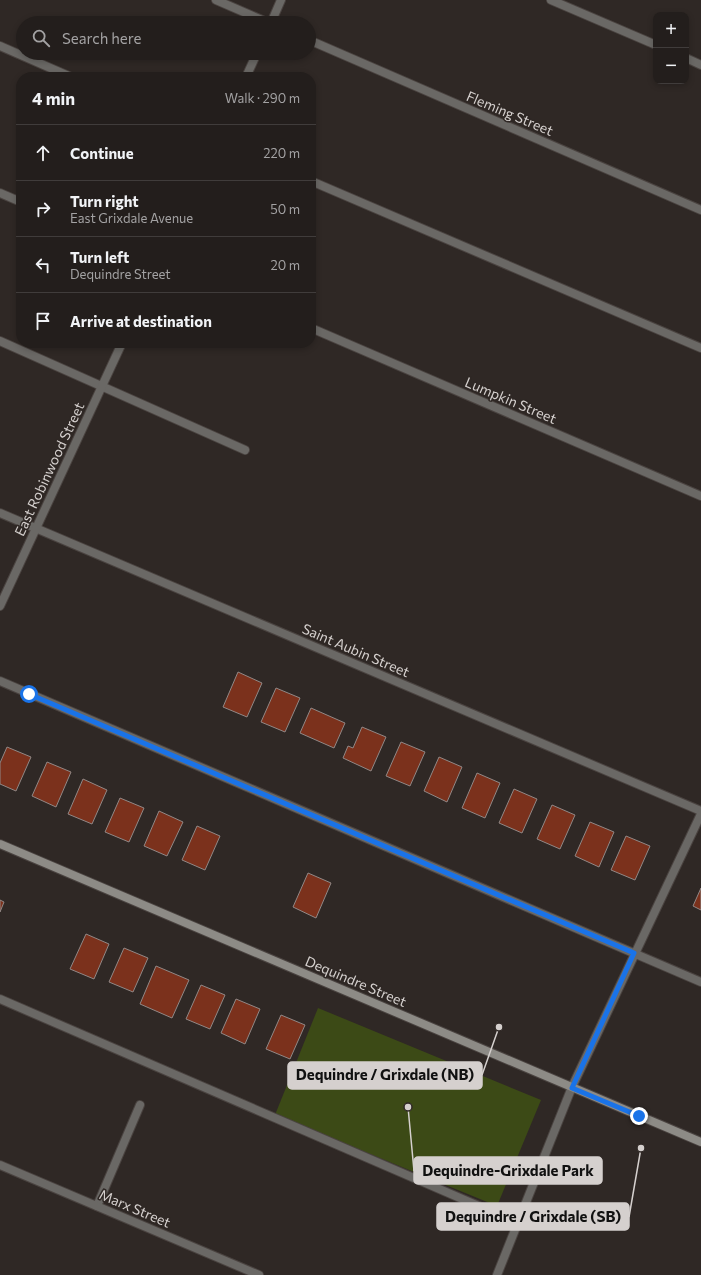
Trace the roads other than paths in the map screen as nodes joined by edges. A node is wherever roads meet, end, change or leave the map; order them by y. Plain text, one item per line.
1 (216, 0) edge
2 (281, 0) edge
3 (551, 0) edge
4 (254, 16) edge
5 (273, 16) edge
6 (316, 43) edge
7 (653, 44) edge
8 (0, 46) edge
9 (16, 53) edge
10 (689, 59) edge
11 (32, 60) edge
12 (254, 60) edge
13 (701, 65) edge
14 (60, 72) edge
15 (248, 72) edge
16 (316, 183) edge
17 (0, 193) edge
18 (16, 200) edge
19 (701, 210) edge
20 (316, 330) edge
21 (0, 341) edge
22 (16, 348) edge
23 (16, 348) edge
24 (120, 348) edge
25 (701, 348) edge
26 (103, 385) junction
27 (245, 450) dead end
28 (701, 496) edge
29 (0, 513) edge
30 (36, 528) junction
31 (0, 606) edge
32 (0, 681) edge
33 (701, 811) edge
34 (701, 814) edge
35 (0, 844) edge
36 (634, 953) junction
37 (701, 982) edge
38 (0, 999) edge
39 (572, 1088) junction
40 (140, 1105) dead end
41 (701, 1142) edge
42 (0, 1165) edge
43 (97, 1206) junction
44 (518, 1223) junction
45 (259, 1275) edge
46 (497, 1275) edge

1 - 4 street
2 - 5 street
3 - 7 street
6 - 19 street, Fleming Street
8 - 9 street
10 - 13 street
11 - 14 street
12 - 15 street
16 - 25 street
17 - 18 street
20 - 28 street, Lumpkin Street
21 - 22 street
23 - 26 street
24 - 26 street, East Robinwood Street
26 - 27 street
26 - 30 street, East Robinwood Street
29 - 30 street, Saint Aubin Street
30 - 31 street, East Robinwood Street
30 - 33 street, Saint Aubin Street
32 - 36 street
34 - 36 street
35 - 39 street, Dequindre Street
36 - 37 street
36 - 39 street
38 - 44 street
39 - 41 street, Dequindre Street
39 - 44 street
40 - 43 street
42 - 43 street, Marx Street
43 - 45 street, Marx Street
44 - 46 street

